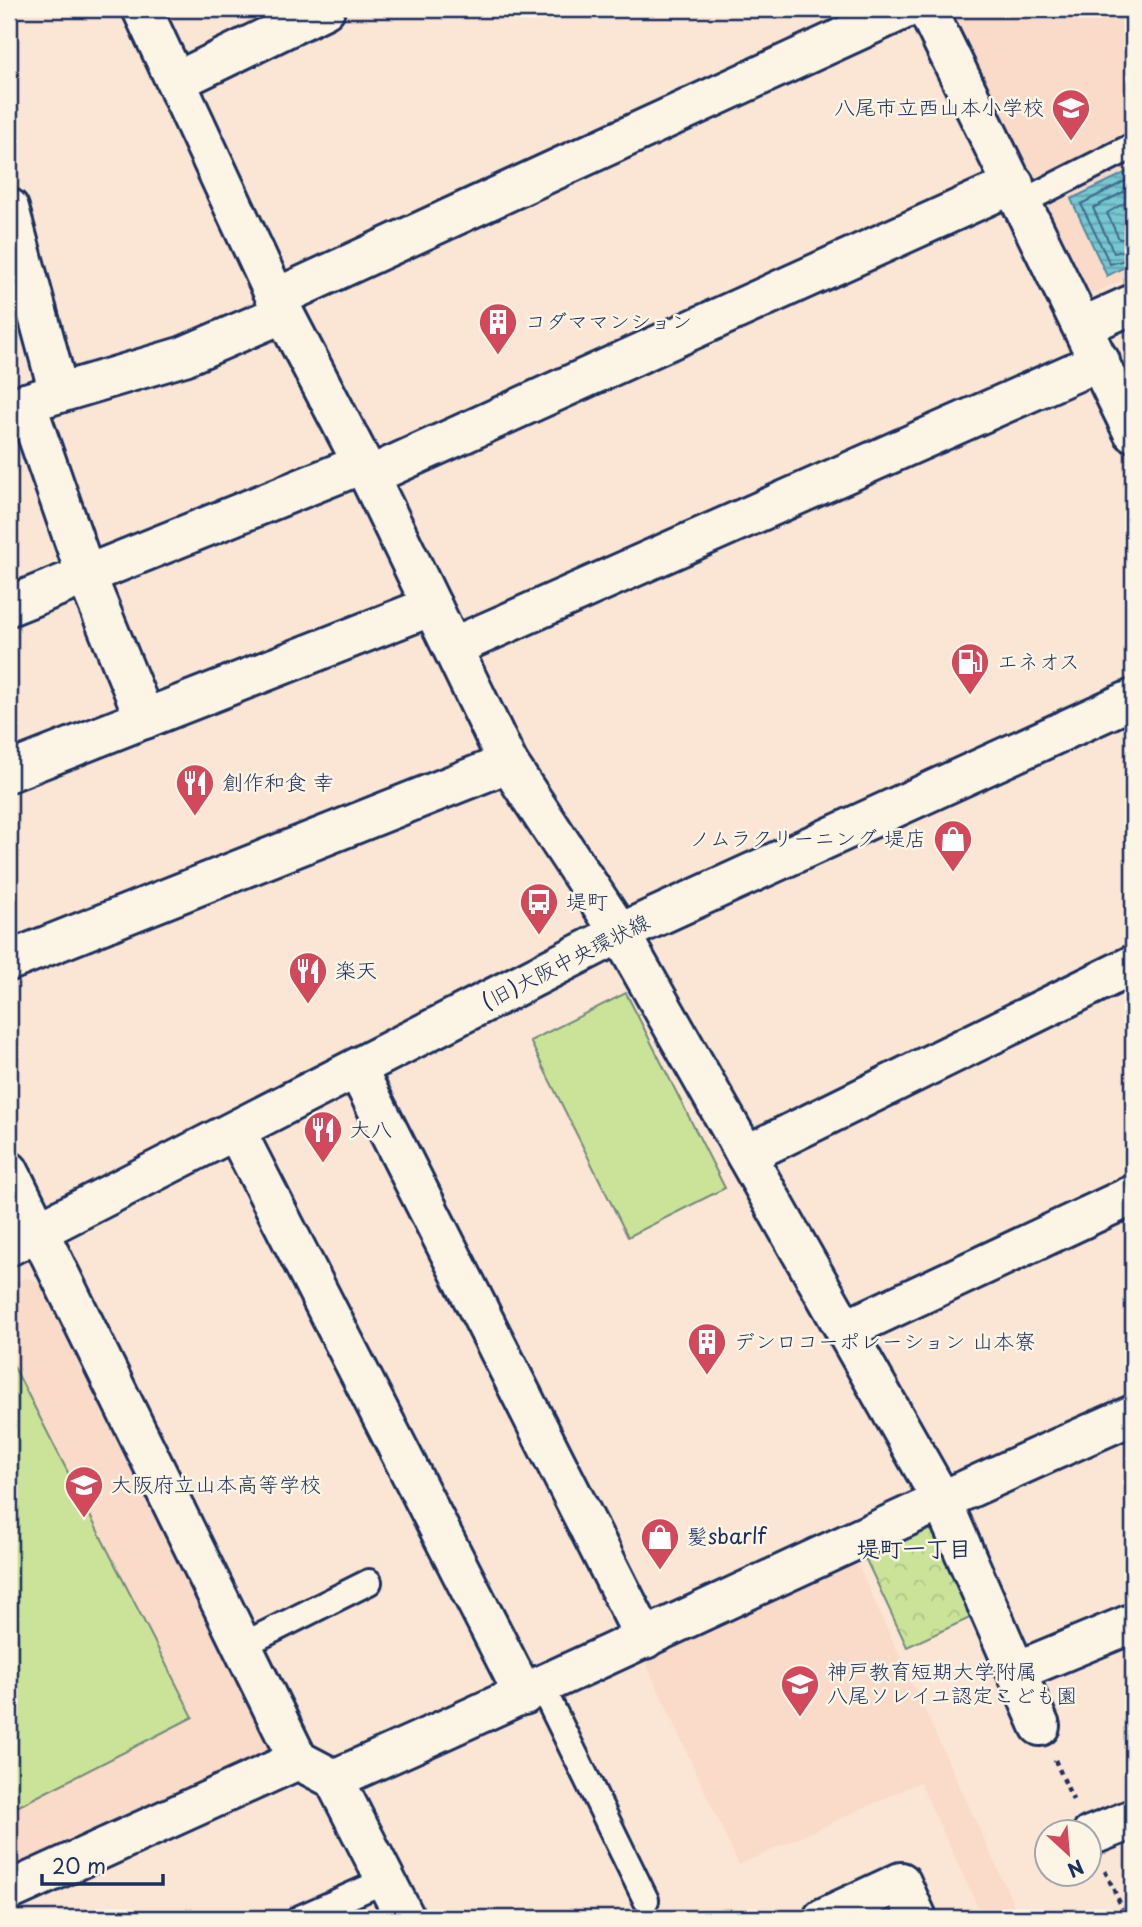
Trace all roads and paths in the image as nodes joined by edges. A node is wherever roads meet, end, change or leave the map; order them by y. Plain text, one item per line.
1 (142, 9) edge
2 (325, 9) edge
3 (905, 9) edge
4 (927, 9) edge
5 (177, 81) junction
6 (1133, 146) edge
7 (1018, 193) junction
8 (9, 208) edge
9 (1133, 304) edge
10 (280, 305) junction
11 (1084, 326) junction
12 (1100, 361) junction
13 (31, 402) edge
14 (1133, 432) edge
15 (365, 470) junction
16 (86, 575) junction
17 (9, 606) edge
18 (432, 606) junction
19 (453, 647) junction
20 (1133, 699) edge
21 (145, 719) junction
22 (508, 763) junction
23 (9, 772) edge
24 (620, 933) junction
25 (9, 961) edge
26 (1133, 965) edge
27 (357, 1069) junction
28 (236, 1131) junction
29 (746, 1154) junction
30 (9, 1171) edge
31 (1133, 1195) edge
32 (24, 1238) edge
33 (845, 1329) junction
34 (1133, 1415) edge
35 (942, 1499) junction
36 (369, 1582) dead end
37 (1133, 1623) edge
38 (645, 1639) junction
39 (243, 1645) junction
40 (1017, 1671) junction
41 (533, 1691) junction
42 (1040, 1726) joint
43 (299, 1760) junction
44 (334, 1779) junction
45 (1081, 1818) edge
46 (1133, 1819) edge
47 (1104, 1830) edge
48 (1104, 1868) edge
49 (386, 1880) junction
50 (15, 1899) edge
51 (646, 1900) dead end
52 (300, 1918) edge
53 (405, 1918) edge
54 (823, 1918) edge
55 (917, 1918) edge
56 (1127, 1918) edge

1 - 5 street
2 - 5 street
3 - 10 street
4 - 7 street
5 - 10 street
6 - 7 lane
7 - 11 street
7 - 15 street
8 - 13 street
9 - 11 street
10 - 13 street
10 - 15 street
11 - 12 street
12 - 14 street
12 - 19 street
13 - 16 street
15 - 16 street
15 - 18 street
16 - 17 street
16 - 21 street
18 - 19 street
18 - 21 street
19 - 22 street
20 - 24 street, (旧)大阪中央環状線
21 - 23 street
22 - 24 street
22 - 25 street
24 - 27 street, (旧)大阪中央環状線
24 - 29 street
26 - 29 street
27 - 28 street, (旧)大阪中央環状線
27 - 38 street
28 - 32 street, (旧)大阪中央環状線
28 - 41 street
29 - 33 street
30 - 32 street
31 - 33 street
32 - 39 street
33 - 35 street
34 - 35 street
35 - 38 street
35 - 40 street
36 - 39 lane
37 - 40 street
38 - 41 street
39 - 43 street
40 - 42 street
41 - 44 street
41 - 51 lane
42 - 45 path
43 - 44 street
43 - 50 street
44 - 49 street
46 - 47 street
48 - 56 path
49 - 52 lane
49 - 53 street
54 - 55 street

